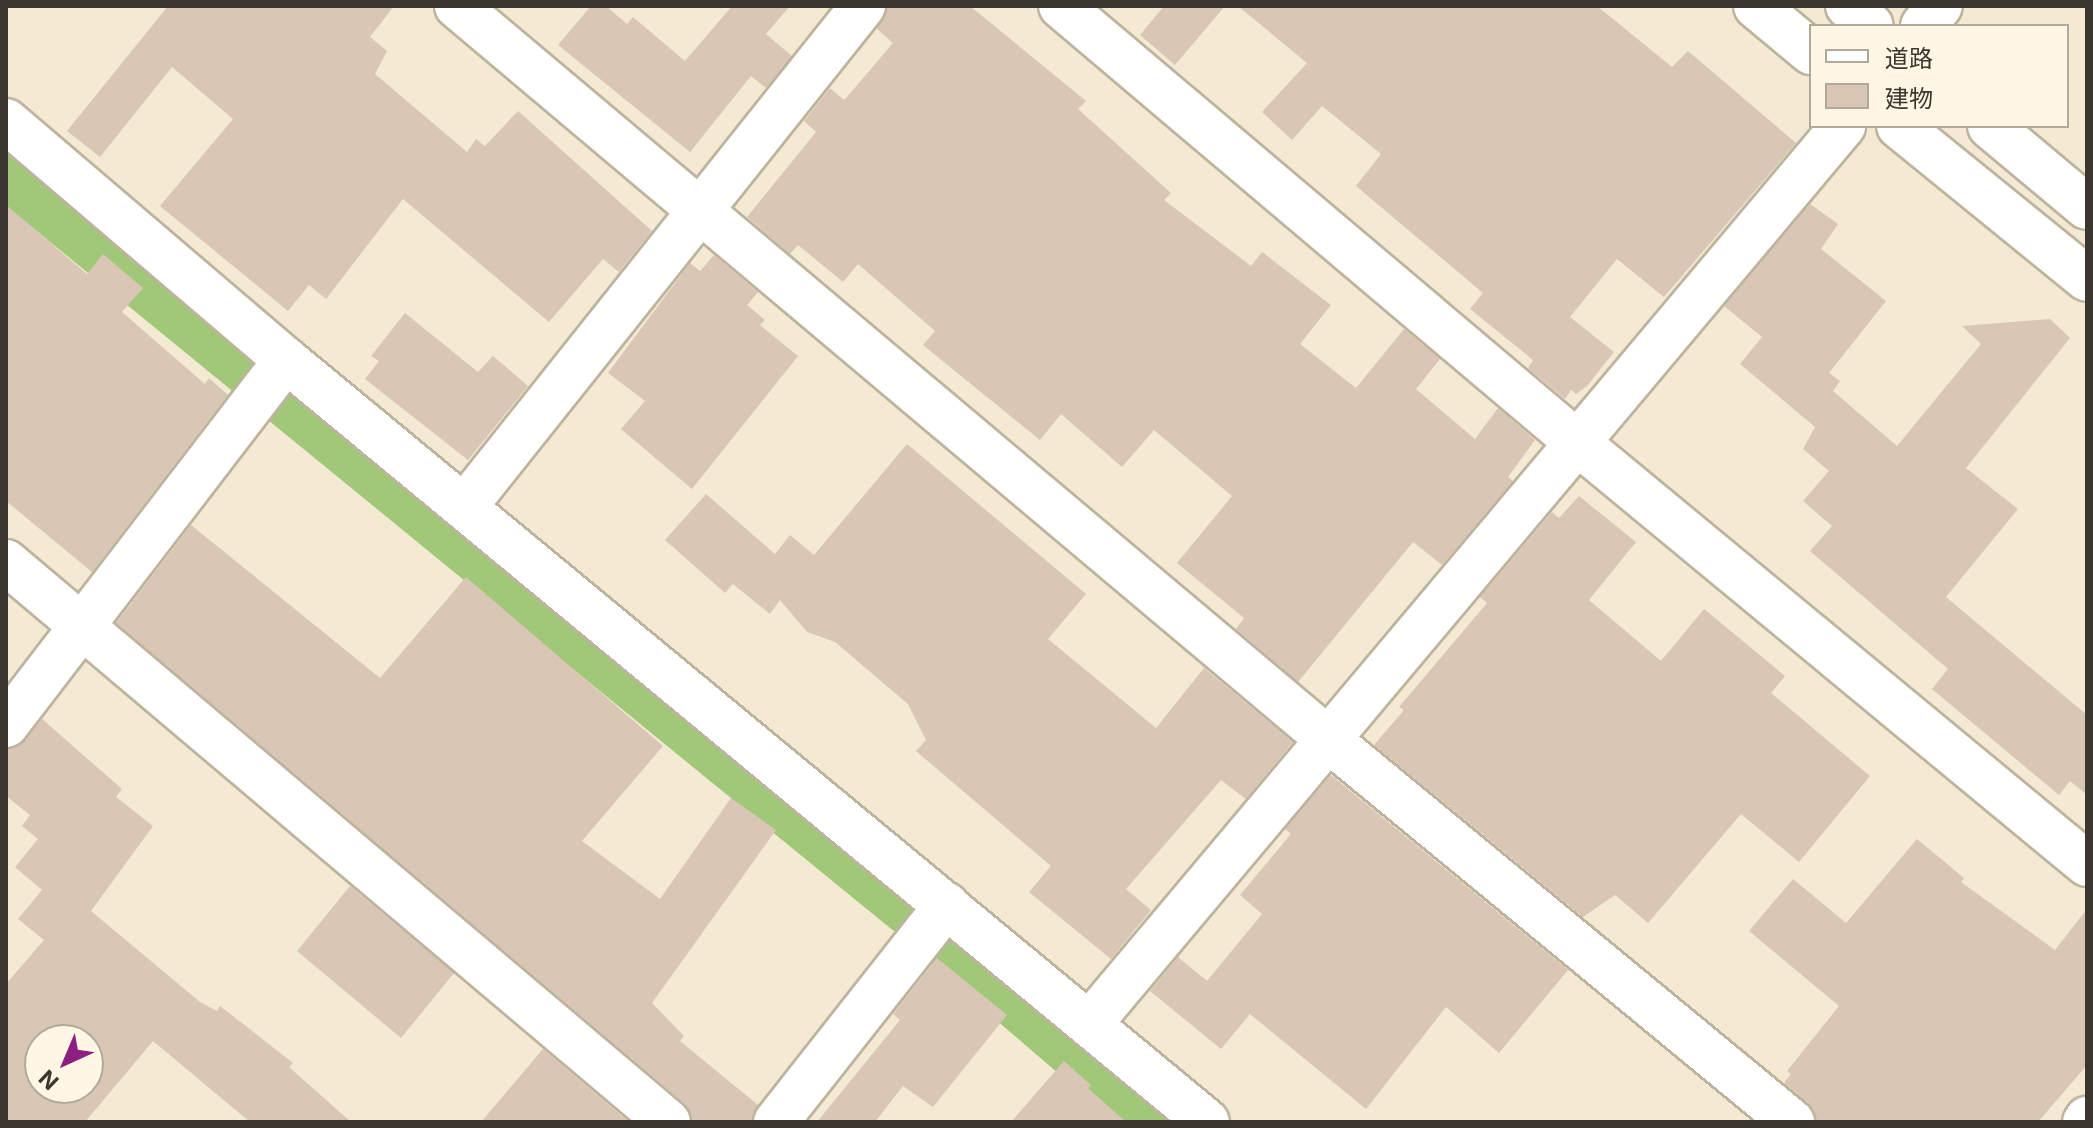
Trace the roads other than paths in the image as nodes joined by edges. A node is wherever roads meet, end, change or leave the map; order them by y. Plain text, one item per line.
1 (457, 6) edge
2 (863, 6) edge
3 (1061, 6) edge
4 (1756, 6) edge
5 (1848, 6) edge
6 (1940, 6) edge
7 (1869, 24) edge
8 (1925, 24) edge
9 (1809, 50) edge
10 (6, 121) edge
11 (1841, 128) edge
12 (1901, 128) edge
13 (1992, 128) edge
14 (2087, 207) edge
15 (701, 208) junction
16 (2087, 279) edge
17 (286, 360) junction
18 (1579, 444) junction
19 (465, 506) junction
20 (6, 562) edge
21 (80, 624) junction
22 (6, 725) edge
23 (1330, 741) junction
24 (2087, 864) edge
25 (947, 905) junction
26 (1091, 1022) junction
27 (668, 1122) edge
28 (776, 1122) edge
29 (1207, 1122) edge
30 (1792, 1122) edge

1 - 15 street
2 - 15 street
3 - 18 street
4 - 9 street
5 - 7 street
6 - 8 street
10 - 17 street
11 - 18 street
12 - 16 street
13 - 14 street
15 - 19 street
15 - 23 street
17 - 19 street
17 - 21 street
18 - 23 street
18 - 24 street
19 - 25 street
20 - 21 street
21 - 22 street
21 - 27 street
23 - 26 street
23 - 30 street
25 - 26 street
25 - 28 street
26 - 29 street

